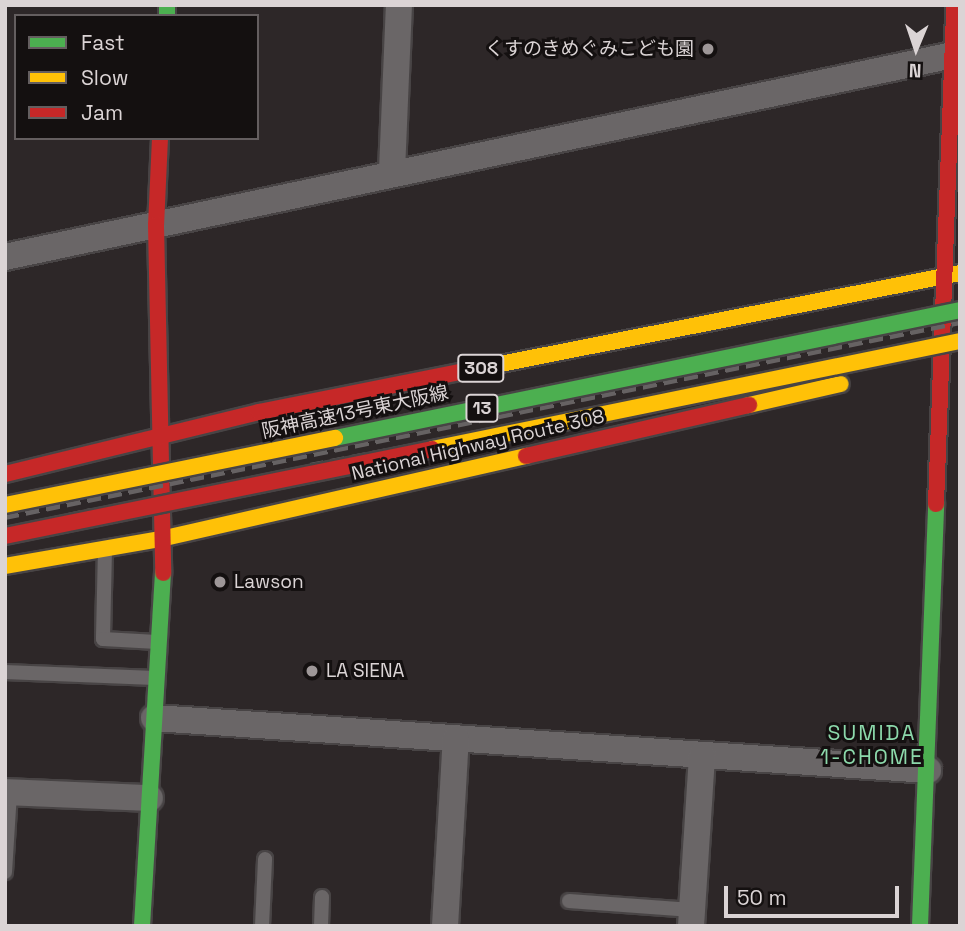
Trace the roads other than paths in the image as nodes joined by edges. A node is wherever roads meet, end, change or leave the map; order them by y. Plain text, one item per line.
1 (400, 5) edge
2 (954, 5) edge
3 (953, 55) junction
4 (160, 140) edge
5 (392, 171) junction
6 (156, 225) junction
7 (5, 257) edge
8 (952, 275) edge
9 (960, 310) edge
10 (960, 341) edge
11 (960, 359) edge
12 (942, 363) junction
13 (917, 368) dead end
14 (854, 382) dead end
15 (159, 437) junction
16 (5, 474) edge
17 (5, 505) edge
18 (5, 536) edge
19 (165, 538) junction
20 (104, 549) junction
21 (5, 566) edge
22 (158, 642) junction
23 (5, 672) edge
24 (156, 678) junction
25 (154, 718) junction
26 (456, 738) junction
27 (702, 755) junction
28 (928, 769) junction
29 (8, 792) edge
30 (150, 798) junction
31 (265, 859) dead end
32 (5, 872) edge
33 (322, 897) dead end
34 (569, 901) dead end
35 (691, 918) edge
36 (142, 926) edge
37 (262, 926) edge
38 (321, 926) edge
39 (445, 926) edge
40 (920, 926) edge

1 - 5 street
2 - 3 main road
3 - 5 street
3 - 8 main road
4 - 6 main road
5 - 6 street
6 - 7 street
6 - 15 main road
8 - 12 main road
8 - 15 main road, 308
9 - 17 main road, 阪神高速13号東大阪線 / 13, bridge
10 - 18 main road, 13, bridge
11 - 12 main road
12 - 13 main road
12 - 28 main road
14 - 19 main road, National Highway Route 308
15 - 16 main road, 308
15 - 19 main road
19 - 20 main road, National Highway Route 308
19 - 22 main road
20 - 21 main road, National Highway Route 308
20 - 22 lane
22 - 24 main road
23 - 24 lane
24 - 25 main road
25 - 26 street
25 - 30 main road
26 - 27 street
26 - 39 street
27 - 28 street
27 - 35 street
28 - 40 main road
29 - 30 street
29 - 32 lane
30 - 36 main road
31 - 37 lane
33 - 38 lane
34 - 35 lane

